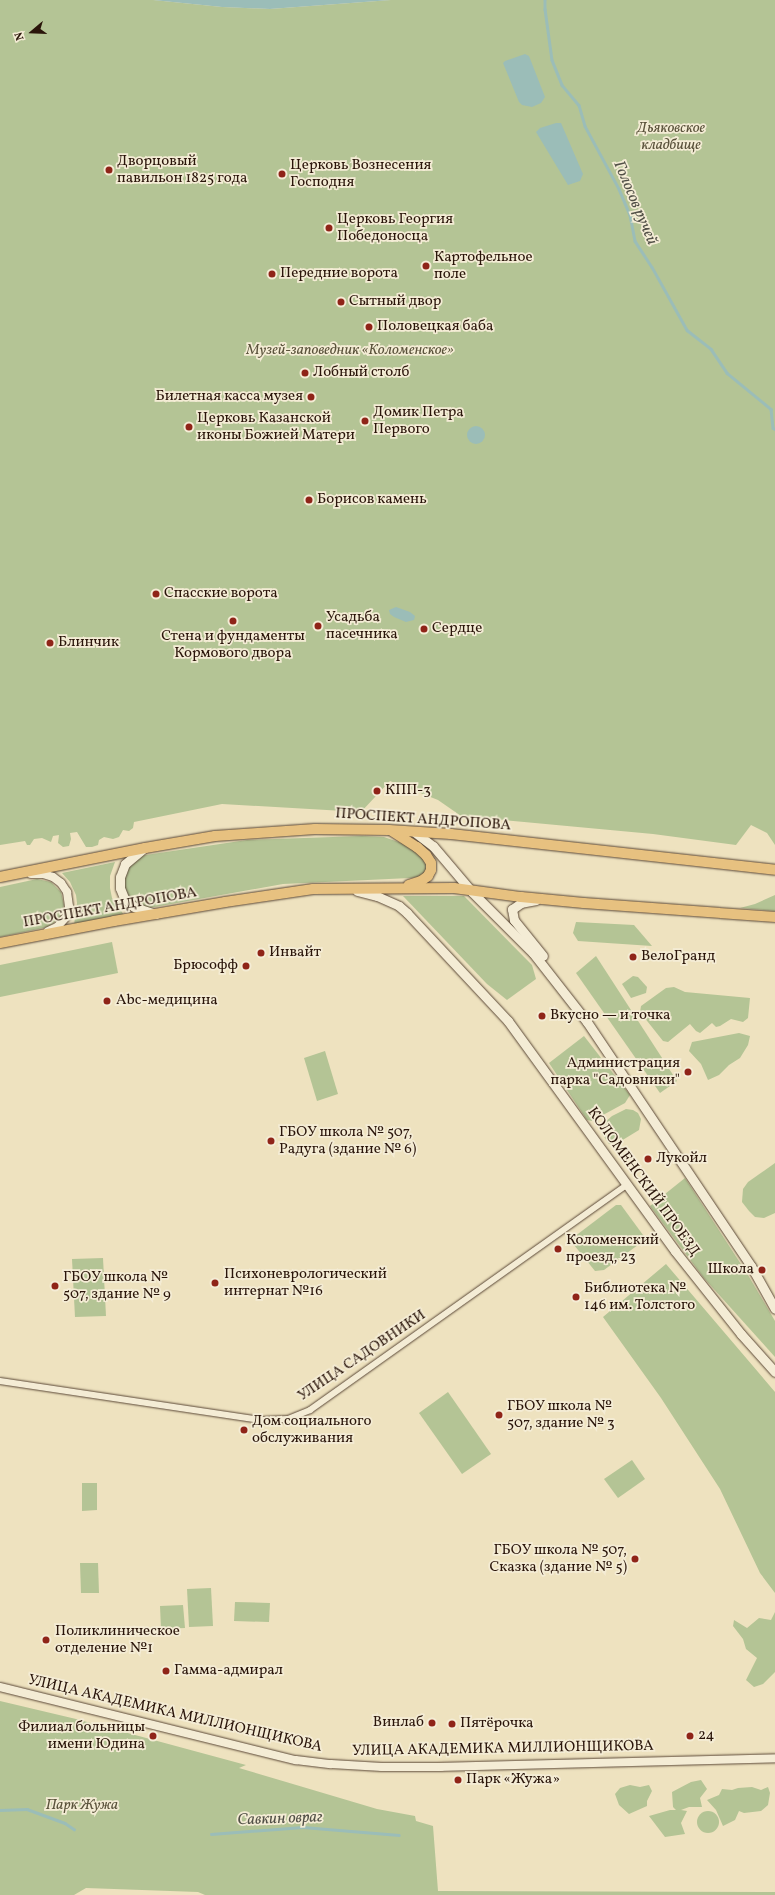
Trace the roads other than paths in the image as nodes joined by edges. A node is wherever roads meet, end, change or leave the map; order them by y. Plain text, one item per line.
1 (389, 830) junction
2 (413, 831) junction
3 (145, 848) junction
4 (775, 870) edge
5 (19, 874) junction
6 (0, 877) edge
7 (402, 887) junction
8 (346, 888) junction
9 (472, 892) junction
10 (541, 899) junction
11 (157, 914) junction
12 (775, 917) edge
13 (38, 936) junction
14 (0, 944) edge
15 (544, 966) junction
16 (627, 1185) junction
17 (775, 1309) edge
18 (775, 1372) edge
19 (0, 1381) edge
20 (0, 1687) edge
21 (775, 1758) edge

1 - 2 main road, ПРОСПЕКТ АНДРОПОВА
1 - 3 main road, ПРОСПЕКТ АНДРОПОВА
1 - 7 main road
2 - 4 main road, ПРОСПЕКТ АНДРОПОВА
2 - 9 main road
3 - 5 main road, ПРОСПЕКТ АНДРОПОВА
3 - 11 main road
5 - 6 main road, ПРОСПЕКТ АНДРОПОВА
5 - 13 street
7 - 8 main road, ПРОСПЕКТ АНДРОПОВА
7 - 9 main road, ПРОСПЕКТ АНДРОПОВА
8 - 11 main road, ПРОСПЕКТ АНДРОПОВА
8 - 16 main road, КОЛОМЕНСКИЙ ПРОЕЗД
9 - 10 main road, ПРОСПЕКТ АНДРОПОВА
9 - 15 main road
10 - 12 main road, ПРОСПЕКТ АНДРОПОВА
10 - 15 main road
11 - 13 main road, ПРОСПЕКТ АНДРОПОВА
13 - 14 main road, ПРОСПЕКТ АНДРОПОВА
15 - 17 main road
16 - 18 main road, КОЛОМЕНСКИЙ ПРОЕЗД
16 - 19 street, УЛИЦА САДОВНИКИ
20 - 21 street, УЛИЦА АКАДЕМИКА МИЛЛИОНЩИКОВА

